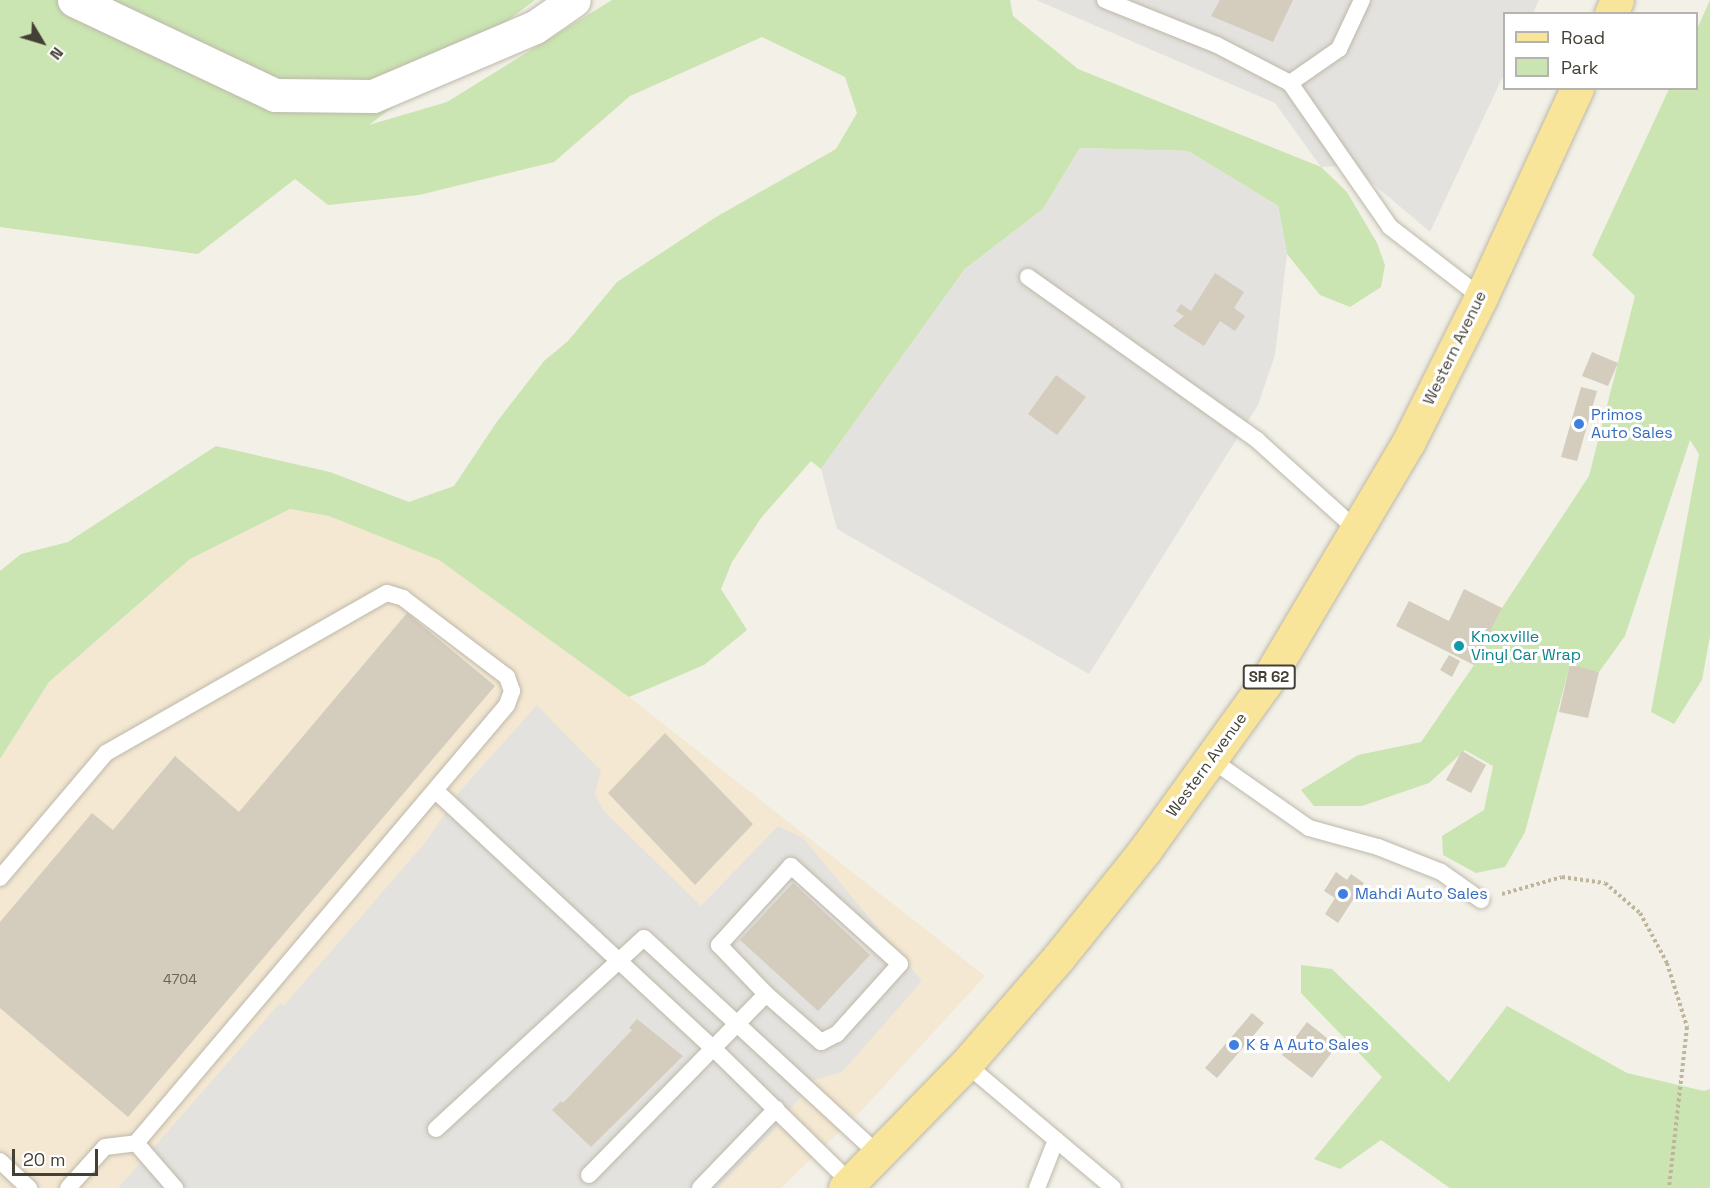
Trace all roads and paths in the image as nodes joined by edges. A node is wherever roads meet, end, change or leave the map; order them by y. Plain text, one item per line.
1 (74, 0) edge
2 (574, 0) edge
3 (1105, 0) edge
4 (1362, 0) edge
5 (1290, 83) junction
6 (1576, 90) edge
7 (1028, 277) dead end
8 (1481, 297) junction
9 (1358, 531) junction
10 (1212, 760) junction
11 (436, 791) junction
12 (0, 878) edge
13 (1481, 900) joint
14 (619, 962) junction
15 (766, 994) junction
16 (736, 1023) junction
17 (714, 1049) junction
18 (966, 1064) junction
19 (776, 1109) junction
20 (436, 1129) dead end
21 (1056, 1140) junction
22 (136, 1143) junction
23 (879, 1155) junction
24 (0, 1161) edge
25 (589, 1175) dead end
26 (848, 1186) edge
27 (29, 1188) edge
28 (68, 1188) edge
29 (175, 1188) edge
30 (700, 1188) edge
31 (1037, 1188) edge
32 (1113, 1188) edge
33 (1669, 1188) edge

1 - 2 street
3 - 5 lane
4 - 5 lane
5 - 8 lane
6 - 8 main road, Western Avenue / SR 62
7 - 9 lane
8 - 9 main road, Western Avenue / SR 62
9 - 10 main road, Western Avenue / SR 62
10 - 13 lane
10 - 18 main road, Western Avenue / SR 62
11 - 12 lane
11 - 14 lane
11 - 22 lane
13 - 33 path
14 - 16 lane
14 - 17 lane
14 - 20 lane
15 - 15 lane
15 - 16 lane
16 - 17 lane
16 - 23 lane
17 - 19 lane
17 - 25 lane
18 - 21 lane
18 - 23 main road, Western Avenue / SR 62
19 - 26 lane
19 - 30 lane
21 - 31 lane
21 - 32 lane
22 - 28 lane
22 - 29 lane
23 - 26 main road, Western Avenue / SR 62
24 - 27 lane

